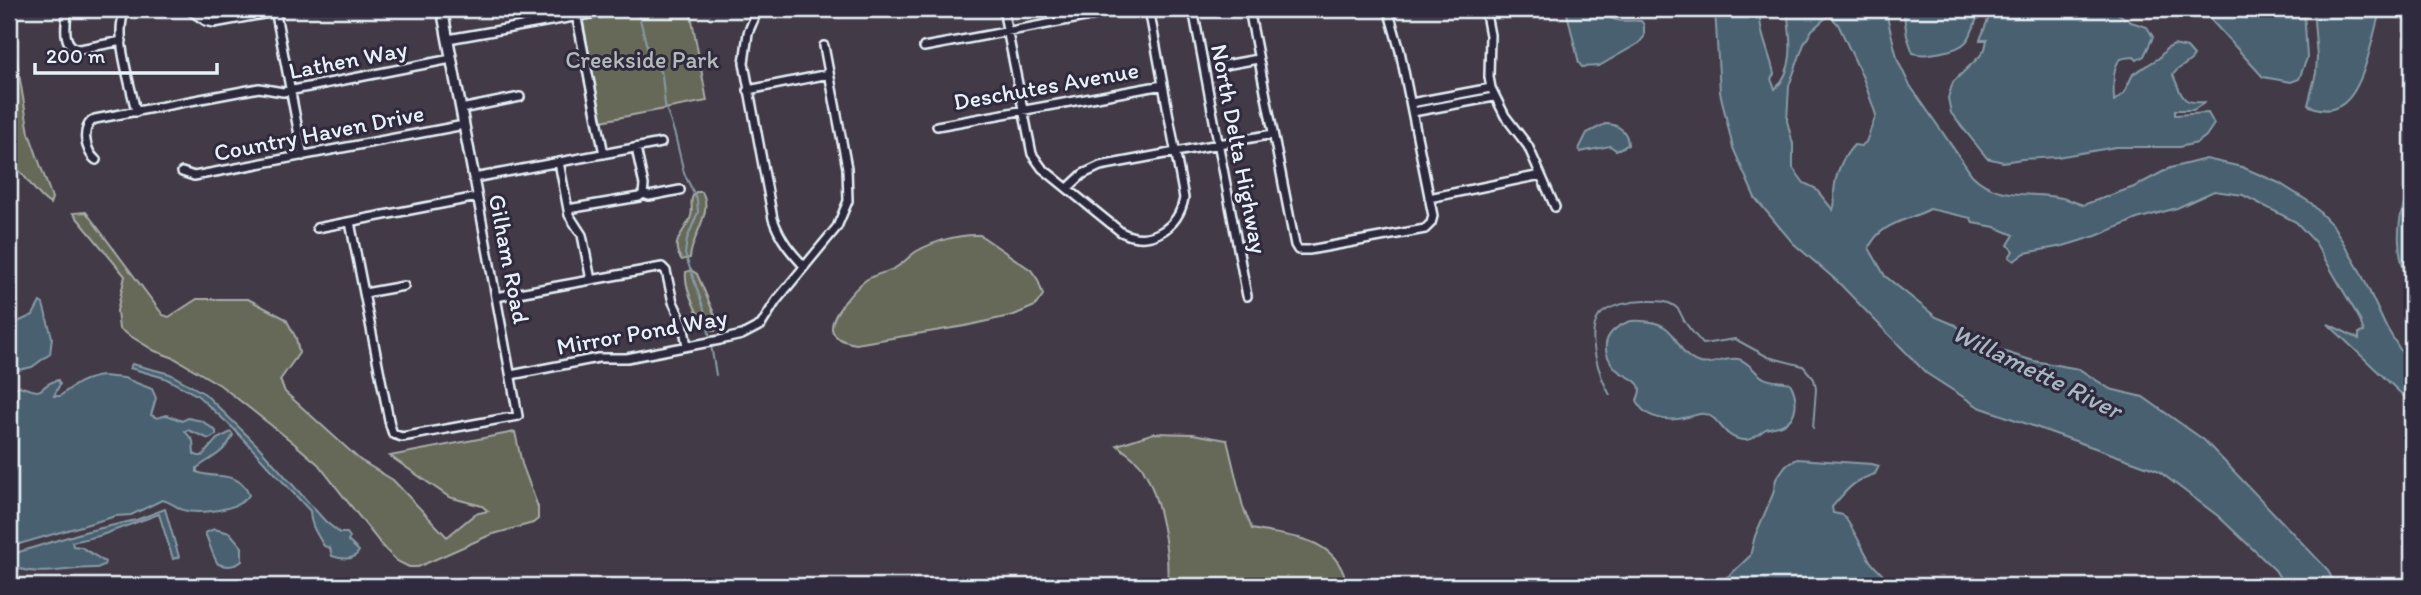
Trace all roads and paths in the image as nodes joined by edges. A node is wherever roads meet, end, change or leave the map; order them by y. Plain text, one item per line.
1 (126, 9) edge
2 (188, 9) edge
3 (442, 9) edge
4 (619, 9) edge
5 (758, 9) edge
6 (1003, 9) edge
7 (1128, 9) edge
8 (1149, 9) edge
9 (1194, 9) edge
10 (1249, 9) edge
11 (1388, 9) edge
12 (1485, 9) edge
13 (275, 10) edge
14 (576, 12) edge
15 (67, 15) dead end
16 (1007, 32) junction
17 (448, 39) junction
18 (122, 41) junction
19 (824, 46) dead end
20 (924, 47) dead end
21 (1258, 59) junction
22 (451, 60) junction
23 (1225, 65) dead end
24 (829, 74) junction
25 (1163, 85) junction
26 (1491, 88) junction
27 (290, 90) junction
28 (748, 90) junction
29 (520, 97) dead end
30 (1494, 97) junction
31 (1412, 108) junction
32 (461, 109) junction
33 (1022, 110) junction
34 (136, 112) junction
35 (464, 125) junction
36 (937, 126) dead end
37 (1273, 134) junction
38 (661, 143) dead end
39 (1219, 145) junction
40 (636, 148) junction
41 (1176, 152) junction
42 (604, 154) junction
43 (303, 156) junction
44 (96, 160) dead end
45 (559, 162) junction
46 (182, 172) dead end
47 (1541, 175) junction
48 (474, 178) junction
49 (1068, 188) junction
50 (680, 190) dead end
51 (643, 194) junction
52 (477, 197) junction
53 (1429, 198) junction
54 (1555, 207) dead end
55 (568, 209) junction
56 (350, 222) junction
57 (317, 228) dead end
58 (804, 266) junction
59 (591, 280) junction
60 (404, 286) dead end
61 (365, 293) junction
62 (1247, 296) dead end
63 (496, 298) junction
64 (687, 346) junction
65 (511, 375) junction

1 - 18 street
2 - 13 street
3 - 17 street, Gilham Road
4 - 14 street
5 - 28 street
6 - 16 street
7 - 16 street
8 - 25 street
9 - 39 street, North Delta Highway
10 - 21 street
11 - 31 street
12 - 26 street
13 - 27 street
14 - 17 street
14 - 42 street
15 - 18 street
16 - 20 street
16 - 33 street
17 - 22 street, Gilham Road
18 - 34 street
19 - 24 street, Mirror Pond Way
21 - 23 street
21 - 37 street
22 - 27 street, Lathen Way
22 - 32 street, Gilham Road
24 - 28 street
24 - 58 street, Mirror Pond Way
25 - 33 street, Deschutes Avenue
25 - 41 street
26 - 30 street
26 - 31 street
27 - 34 street, Lathen Way
27 - 43 street
28 - 58 street
29 - 32 street
30 - 31 street
30 - 47 street
31 - 53 street
32 - 35 street, Gilham Road
33 - 36 street, Deschutes Avenue
33 - 49 street
34 - 44 street, Lathen Way
35 - 43 street, Country Haven Drive
35 - 48 street, Gilham Road
37 - 39 street
37 - 53 street
38 - 40 street
39 - 41 street
39 - 62 street, North Delta Highway
40 - 42 street
40 - 51 street
41 - 49 street
41 - 49 street
42 - 45 street
43 - 46 street, Country Haven Drive
45 - 48 street
45 - 55 street
47 - 53 street
47 - 54 street
48 - 52 street, Gilham Road
50 - 51 street
51 - 55 street
52 - 56 street
52 - 63 street, Gilham Road
55 - 59 street
56 - 57 street
56 - 61 street
58 - 64 street, Mirror Pond Way
59 - 63 street
59 - 64 street
60 - 61 street
61 - 65 street, Gilham Road
63 - 65 street, Gilham Road
64 - 65 street, Mirror Pond Way

